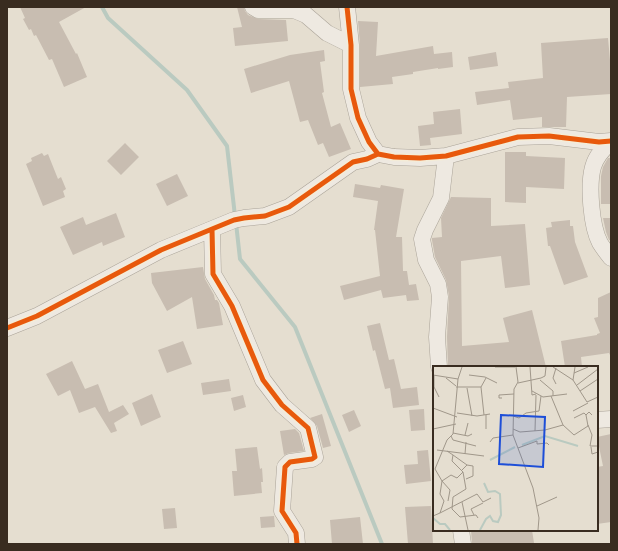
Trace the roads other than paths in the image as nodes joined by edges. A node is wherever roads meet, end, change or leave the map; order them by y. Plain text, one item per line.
1 (254, 7) edge
2 (347, 7) edge
3 (351, 46) junction
4 (611, 141) edge
5 (378, 154) junction
6 (446, 156) junction
7 (212, 229) junction
8 (611, 258) edge
9 (7, 328) edge
10 (439, 366) edge
11 (598, 420) edge
12 (611, 420) edge
13 (297, 544) edge

1 - 3 street
2 - 3 street
3 - 5 street
4 - 6 street
4 - 8 street
5 - 6 street
5 - 7 street
6 - 10 street
7 - 9 street
7 - 13 street
11 - 12 street

